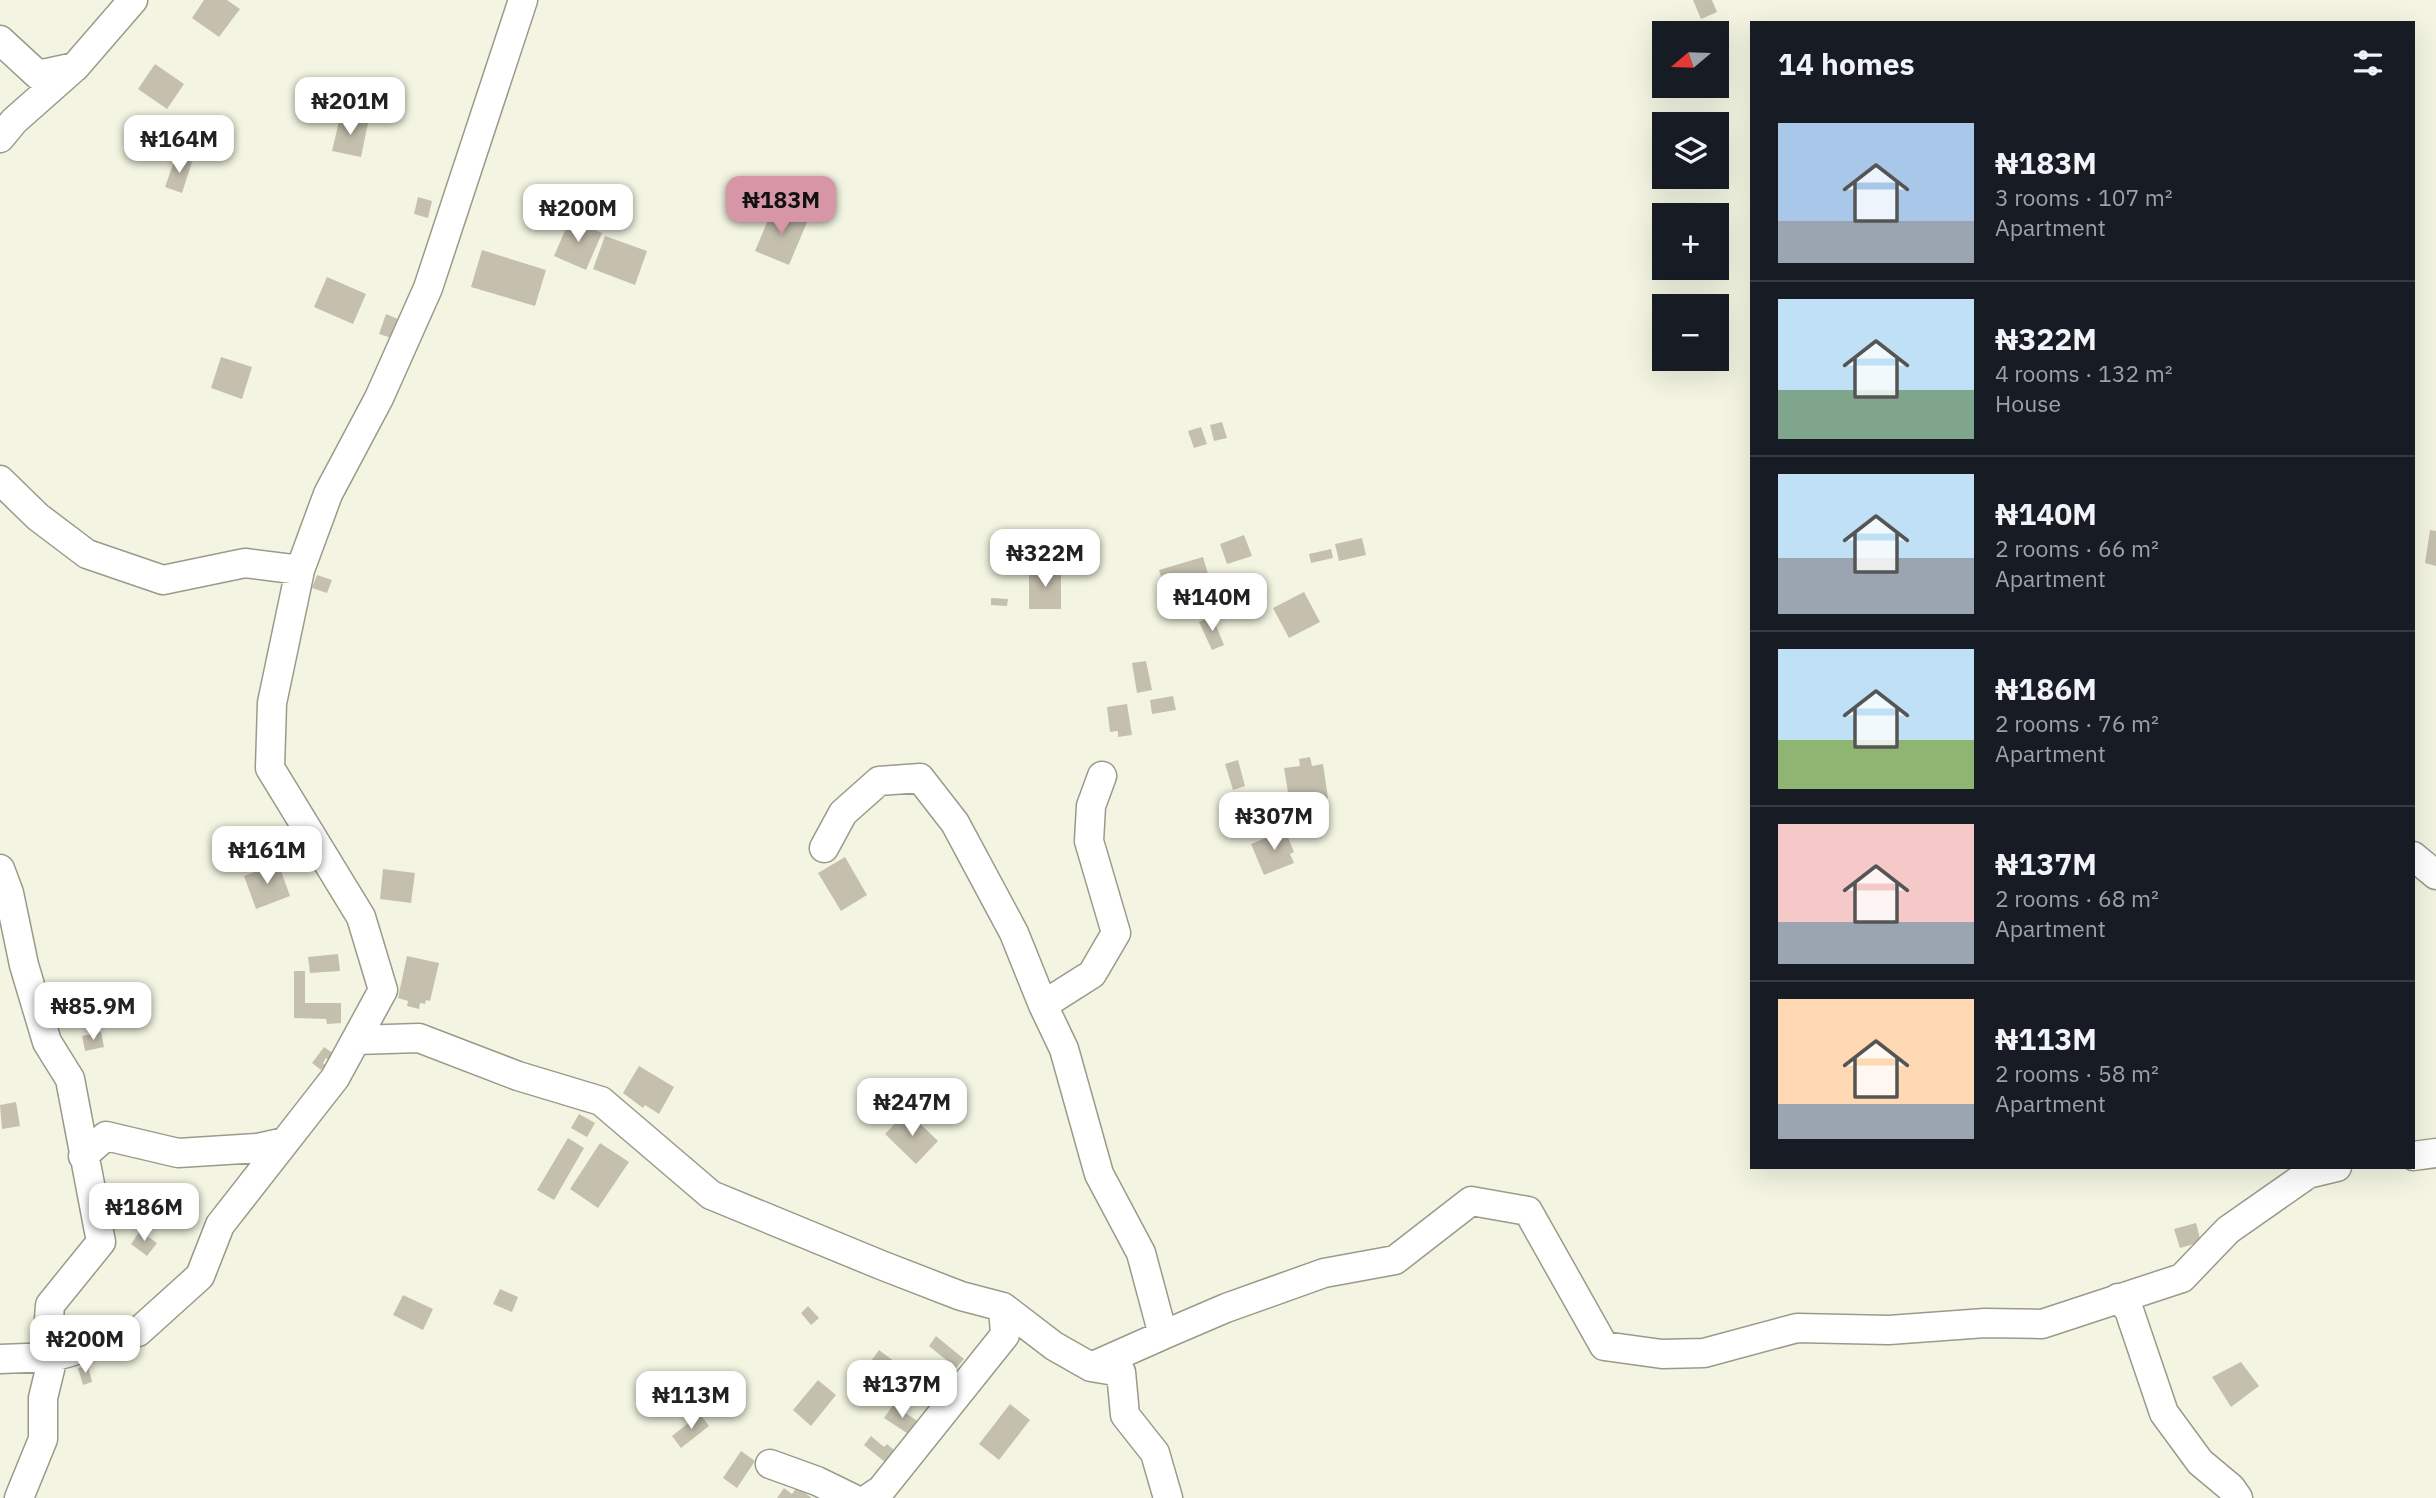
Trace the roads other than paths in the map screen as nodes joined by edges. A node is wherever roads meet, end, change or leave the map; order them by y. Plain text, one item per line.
1 (132, 0) edge
2 (523, 0) edge
3 (0, 40) edge
4 (75, 67) junction
5 (0, 138) edge
6 (0, 480) edge
7 (300, 570) junction
8 (1102, 776) dead end
9 (824, 848) dead end
10 (2415, 858) edge
11 (2436, 876) edge
12 (3, 883) edge
13 (1043, 1005) junction
14 (356, 1040) junction
15 (285, 1142) junction
16 (2436, 1153) edge
17 (83, 1156) junction
18 (2415, 1156) edge
19 (2329, 1169) edge
20 (2118, 1298) junction
21 (1003, 1307) junction
22 (1163, 1335) junction
23 (53, 1357) junction
24 (0, 1359) edge
25 (1091, 1367) junction
26 (770, 1464) dead end
27 (19, 1498) edge
28 (852, 1498) edge
29 (869, 1498) edge
30 (1168, 1498) edge
31 (2238, 1498) edge

1 - 4 street
2 - 7 street
3 - 4 street
4 - 5 street
6 - 7 street
7 - 14 street
8 - 13 street
9 - 13 street
10 - 11 street
12 - 17 street
13 - 22 street
14 - 15 street
14 - 21 street
15 - 17 street
15 - 23 street
16 - 18 street
17 - 23 street
19 - 20 street
20 - 22 street
20 - 31 street
21 - 25 street
21 - 29 street
22 - 25 street
23 - 24 street
23 - 27 street
25 - 30 street
26 - 28 street

